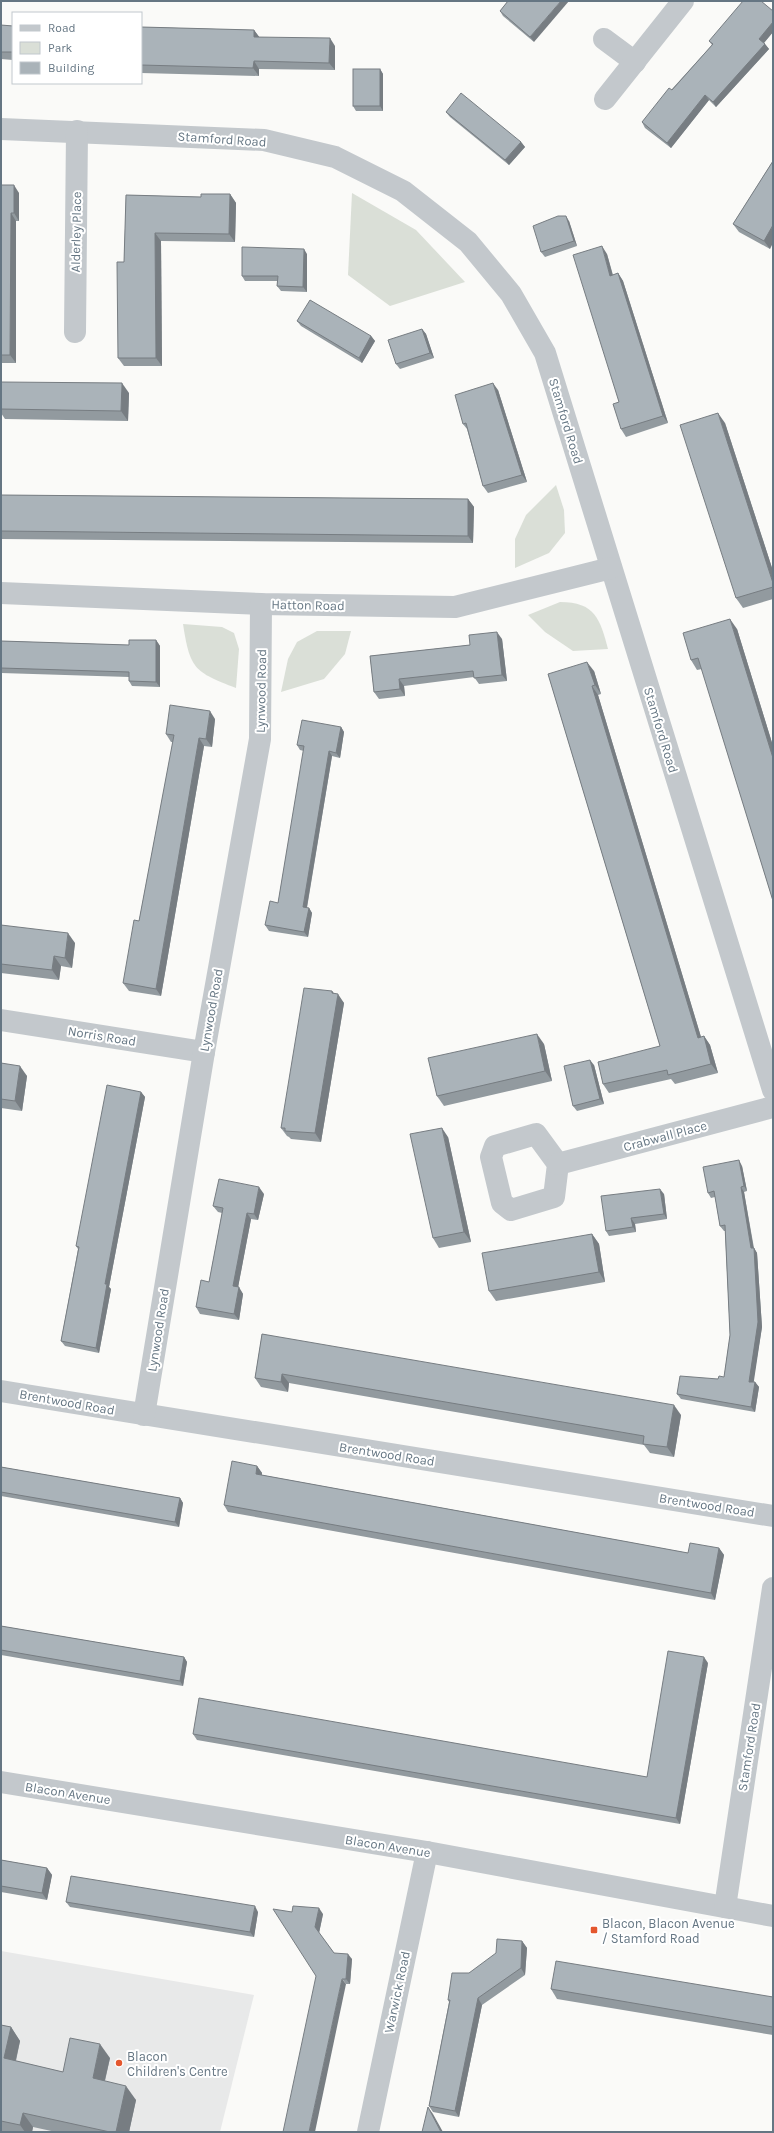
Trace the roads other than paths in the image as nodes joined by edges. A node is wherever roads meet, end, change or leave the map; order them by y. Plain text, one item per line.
1 (683, 1) edge
2 (604, 39) dead end
3 (635, 62) junction
4 (605, 99) dead end
5 (1, 129) edge
6 (78, 131) junction
7 (75, 332) dead end
8 (611, 568) junction
9 (1, 593) edge
10 (261, 604) junction
11 (1, 1020) edge
12 (204, 1052) junction
13 (773, 1090) edge
14 (773, 1107) edge
15 (558, 1164) dead end
16 (1, 1391) edge
17 (144, 1415) junction
18 (773, 1516) edge
19 (773, 1588) edge
20 (1, 1782) edge
21 (427, 1852) junction
22 (725, 1907) junction
23 (773, 1916) edge
24 (368, 2132) edge

1 - 3 street
2 - 3 street
3 - 4 street
5 - 6 street, Stamford Road
6 - 7 street, Alderley Place
6 - 8 street, Stamford Road
8 - 10 street, Hatton Road
8 - 13 street, Stamford Road
9 - 10 street, Hatton Road
10 - 12 street, Lynwood Road
11 - 12 street, Norris Road
12 - 17 street, Lynwood Road
14 - 15 street, Crabwall Place
16 - 17 street, Brentwood Road
17 - 18 street, Brentwood Road
19 - 22 street, Stamford Road
20 - 21 street, Blacon Avenue
21 - 22 street, Blacon Avenue
21 - 24 street, Warwick Road
22 - 23 street, Blacon Avenue

